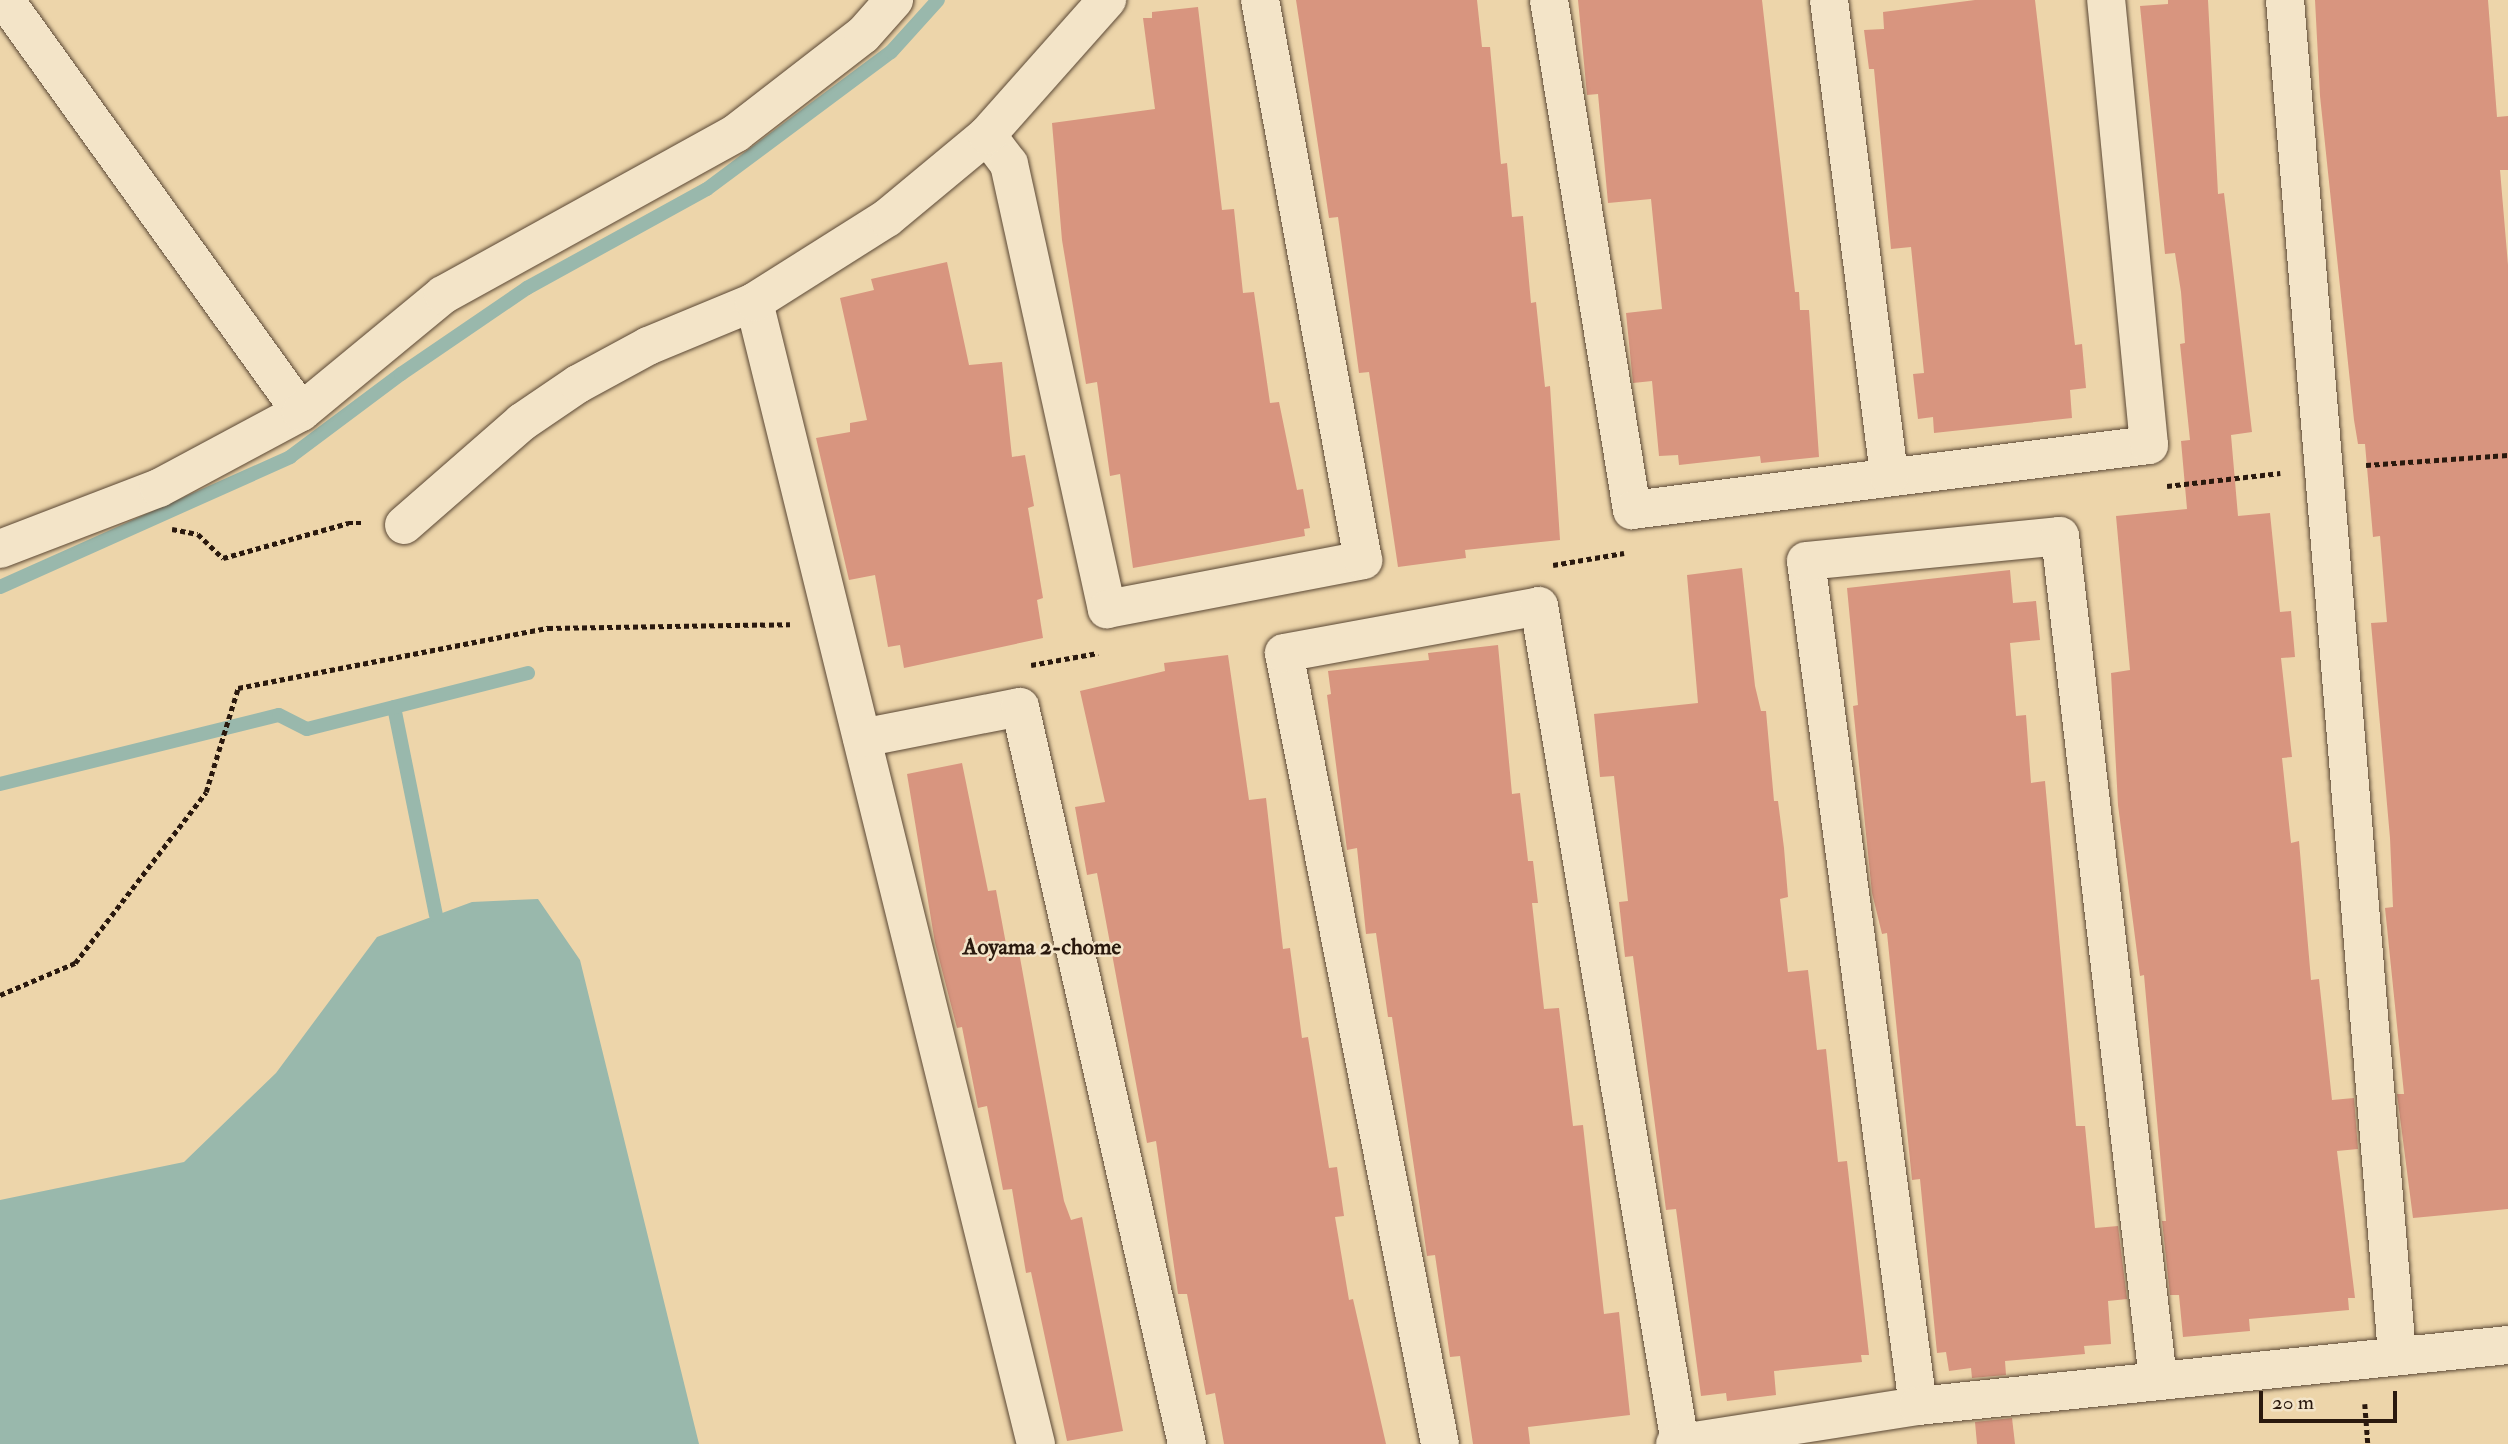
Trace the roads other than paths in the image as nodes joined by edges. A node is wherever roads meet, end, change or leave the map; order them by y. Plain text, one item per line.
1 (5, 0) edge
2 (894, 0) edge
3 (1107, 0) edge
4 (1259, 0) edge
5 (1549, 0) edge
6 (1829, 0) edge
7 (2106, 0) edge
8 (2286, 0) edge
9 (987, 135) junction
10 (754, 302) junction
11 (301, 412) junction
12 (1889, 475) junction
13 (404, 525) road end
14 (0, 549) edge
15 (862, 738) junction
16 (2508, 1345) edge
17 (2397, 1354) junction
18 (2158, 1379) junction
19 (1918, 1406) junction
20 (1678, 1443) edge
21 (1036, 1444) edge
22 (1187, 1444) edge
23 (1440, 1444) edge

1 - 11 street
2 - 11 street
3 - 9 street
4 - 9 street
5 - 12 street
6 - 12 street
7 - 12 street
8 - 17 street
9 - 10 street
10 - 13 street
10 - 15 street
11 - 14 street
15 - 21 street
15 - 22 street
16 - 17 street
17 - 18 street
18 - 19 street
18 - 19 street
19 - 20 street
20 - 23 street

